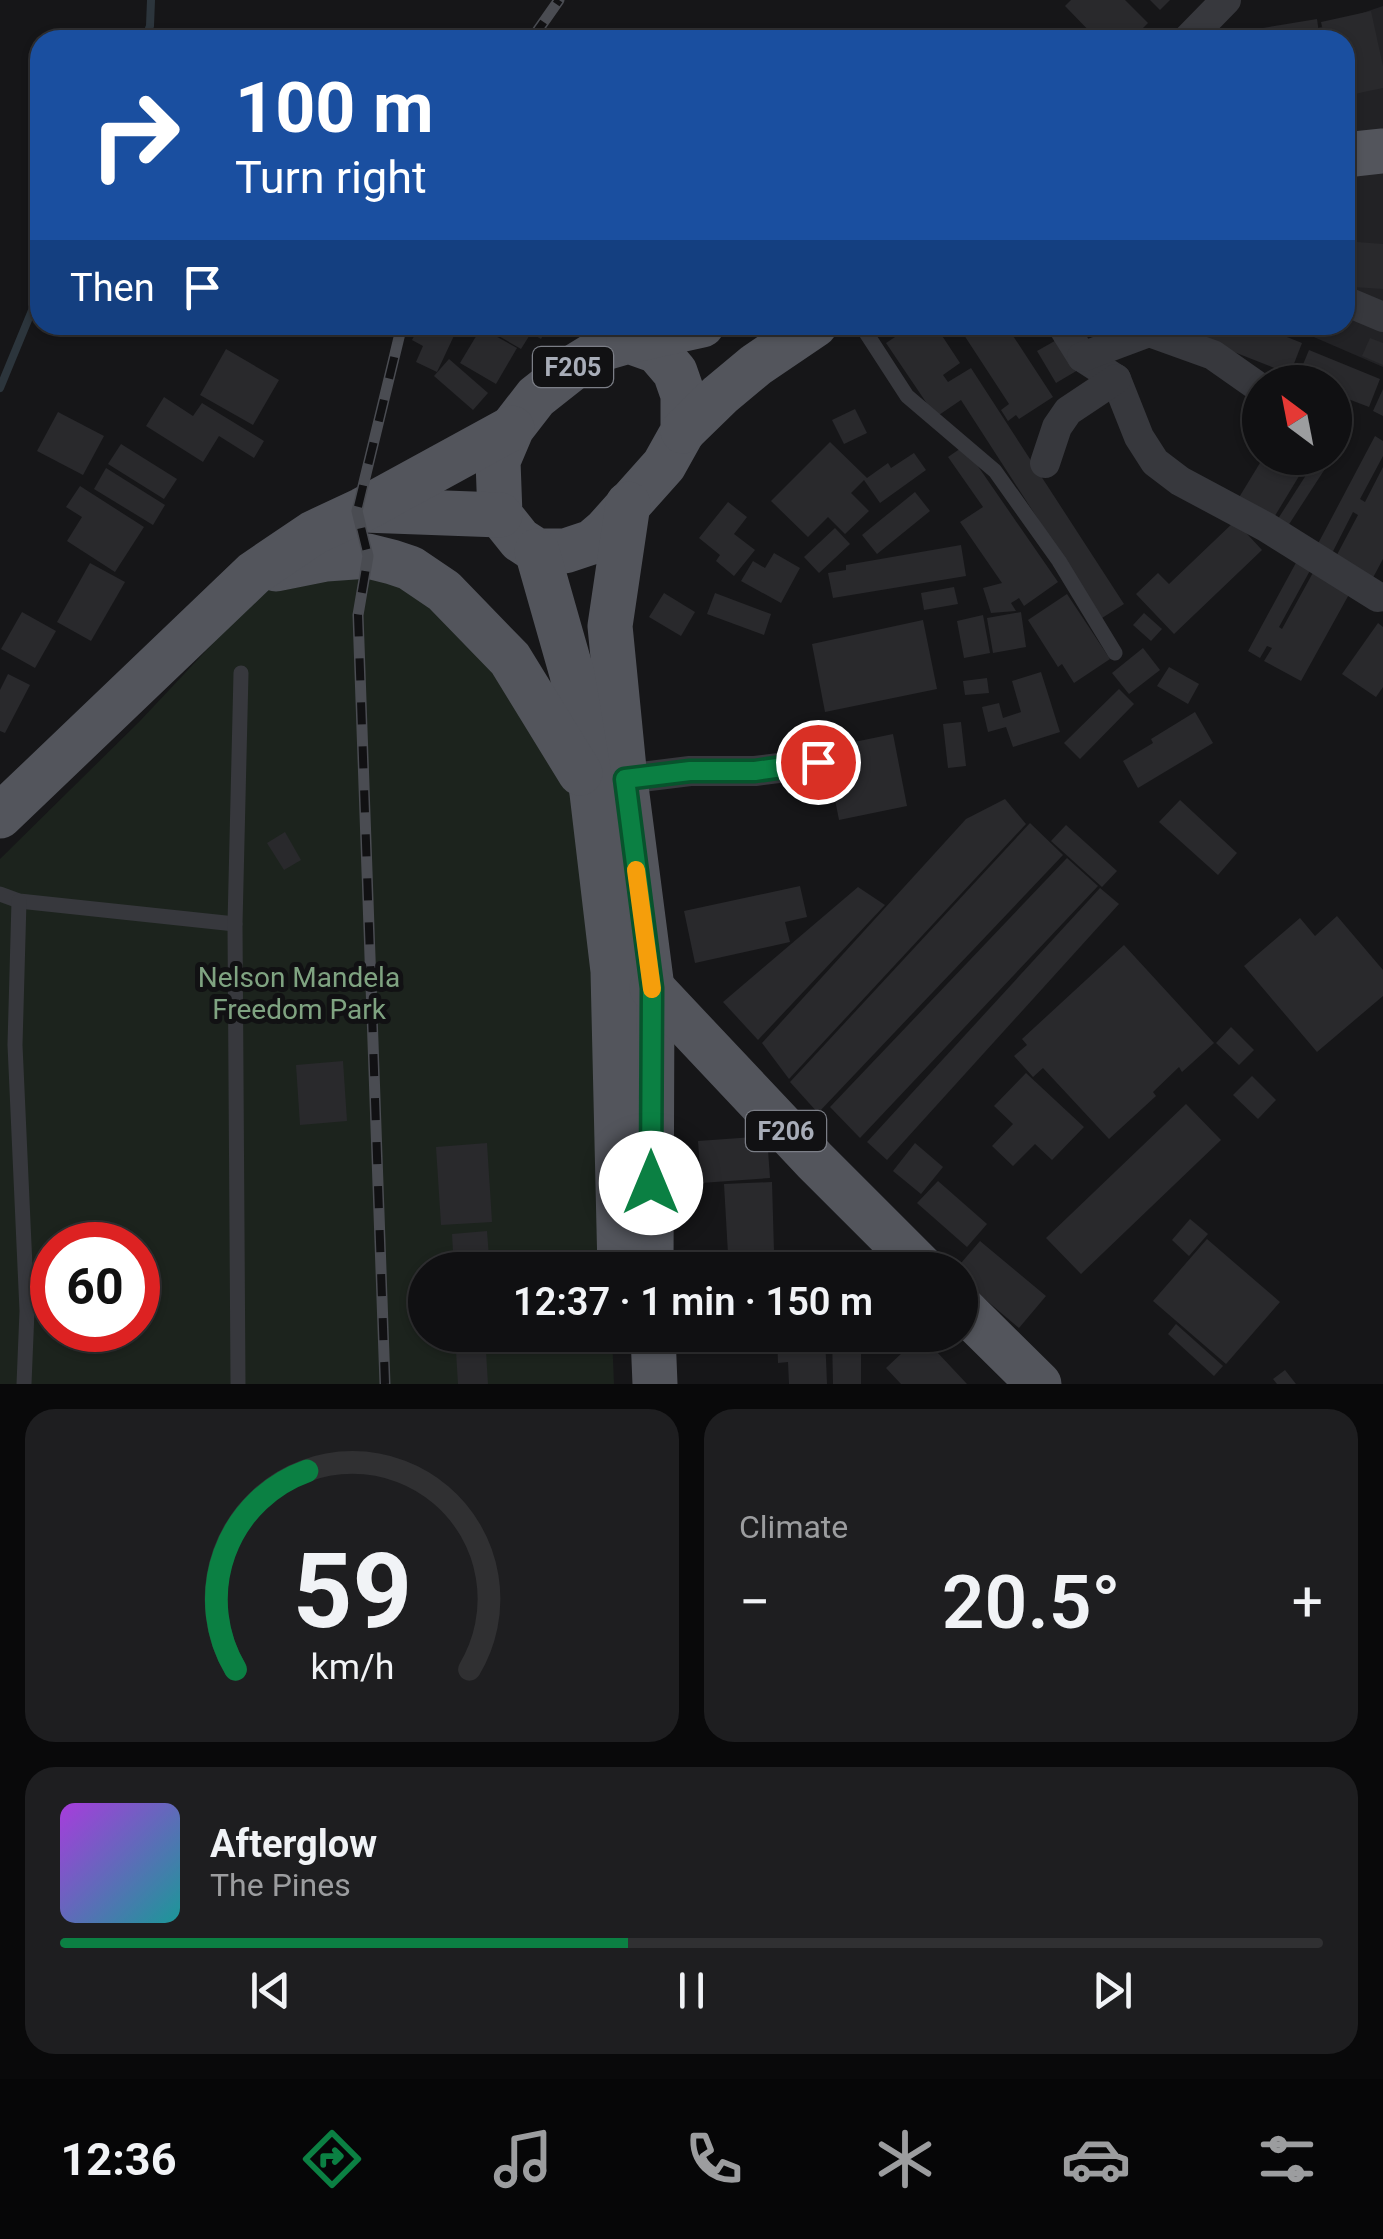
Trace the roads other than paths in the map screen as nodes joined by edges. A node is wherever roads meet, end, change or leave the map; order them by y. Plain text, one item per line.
1 (1226, 0) edge
2 (1197, 30) edge
3 (1383, 151) edge
4 (1355, 154) edge
5 (1383, 180) edge
6 (1355, 183) edge
7 (1355, 305) edge
8 (1383, 317) edge
9 (659, 335) edge
10 (801, 335) edge
11 (867, 335) edge
12 (1068, 335) edge
13 (1141, 335) edge
14 (1157, 335) edge
15 (629, 342) junction
16 (1082, 357) junction
17 (1242, 375) edge
18 (1116, 379) junction
19 (512, 428) junction
20 (683, 431) junction
21 (1046, 463) dead end
22 (628, 504) junction
23 (362, 510) junction
24 (500, 515) junction
25 (537, 551) junction
26 (254, 573) junction
27 (1378, 598) dead end
28 (1115, 653) dead end
29 (241, 673) dead end
30 (818, 762) dead end
31 (609, 786) junction
32 (0, 816) edge
33 (0, 894) edge
34 (19, 900) junction
35 (235, 924) junction
36 (652, 988) junction
37 (620, 1252) edge
38 (651, 1252) edge
39 (906, 1252) edge
40 (978, 1324) edge
41 (622, 1352) edge
42 (654, 1352) edge
43 (24, 1384) edge
44 (238, 1384) edge
45 (623, 1384) edge
46 (655, 1384) edge
47 (1039, 1384) edge

1 - 2 street
3 - 4 main road
5 - 6 main road
7 - 8 street
9 - 15 main road, F205
10 - 20 main road
11 - 28 lane
12 - 16 street
13 - 16 street
14 - 17 street
15 - 19 main road, F205
15 - 20 main road, F205
16 - 18 street
18 - 21 street
18 - 27 street
19 - 23 main road
19 - 24 main road, F205
20 - 22 main road
22 - 25 main road
22 - 31 main road
23 - 24 main road
23 - 26 main road
24 - 25 main road
25 - 31 main road
26 - 31 main road
26 - 32 main road
29 - 35 lane
30 - 31 street
31 - 36 main road
31 - 37 main road
33 - 34 lane
34 - 35 lane
34 - 43 lane
35 - 44 lane
36 - 38 main road
36 - 39 main road, F206
40 - 47 main road
41 - 45 main road
42 - 46 main road

